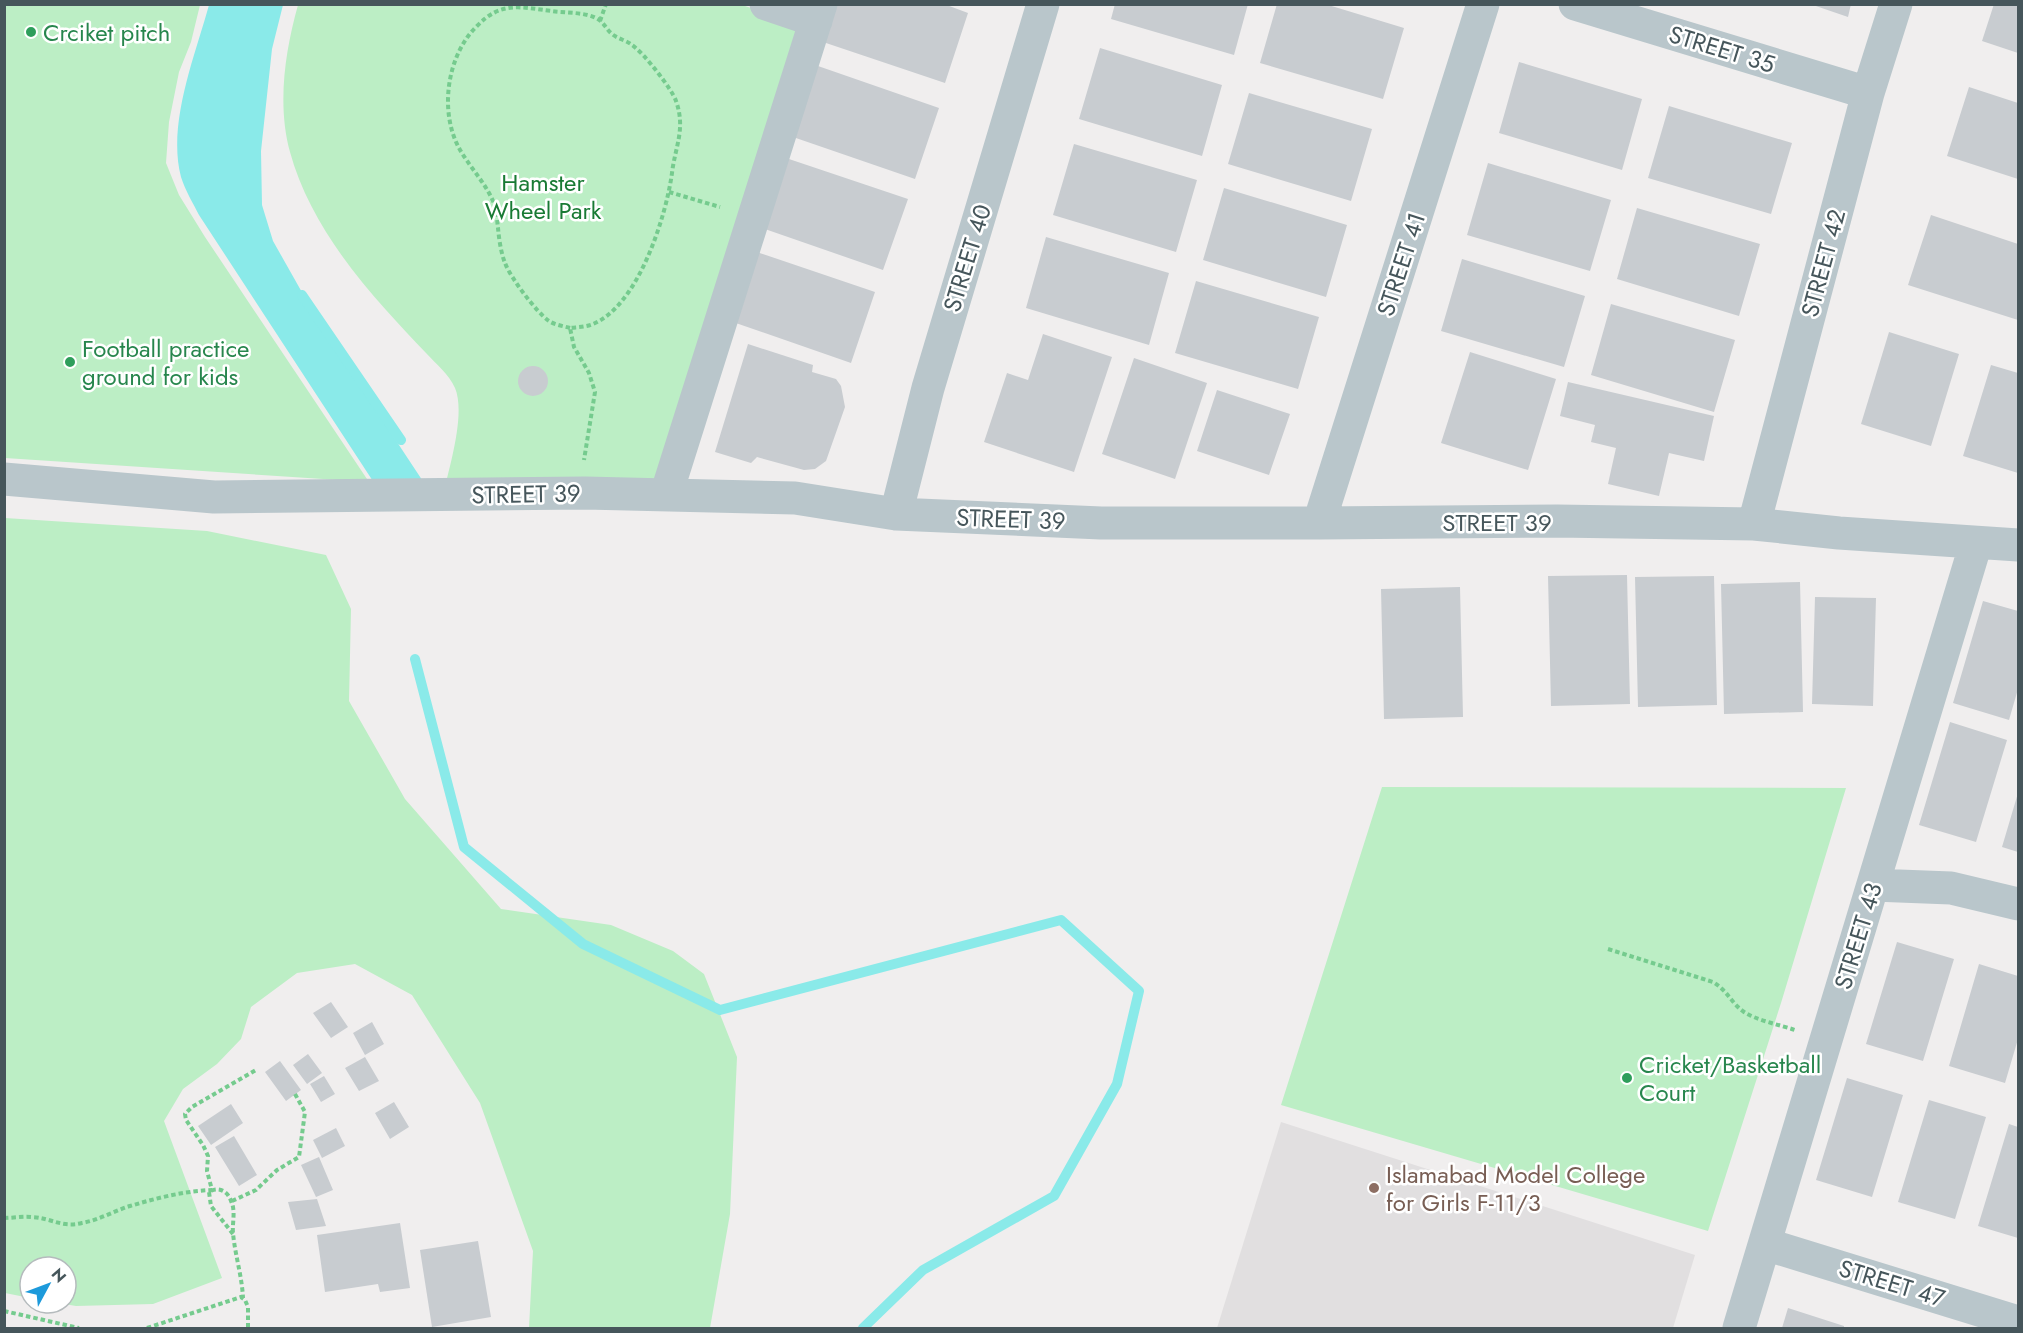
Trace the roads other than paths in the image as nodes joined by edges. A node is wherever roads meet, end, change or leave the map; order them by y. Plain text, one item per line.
1 (766, 4) edge
2 (1043, 4) edge
3 (1483, 4) edge
4 (1575, 4) edge
5 (1896, 4) edge
6 (819, 13) edge
7 (1868, 93) junction
8 (4, 479) edge
9 (666, 495) junction
10 (896, 514) junction
11 (1319, 524) junction
12 (1754, 524) junction
13 (1976, 543) junction
14 (2019, 545) edge
15 (1873, 885) junction
16 (2019, 904) edge
17 (1765, 1244) junction
18 (2019, 1322) edge
19 (1739, 1329) edge

1 - 6 street
2 - 10 street, STREET 40
3 - 11 street, STREET 41
4 - 7 street, STREET 35
5 - 7 street, STREET 42
6 - 9 street
7 - 12 street, STREET 42
8 - 9 street, STREET 39
9 - 10 street, STREET 39
10 - 11 street, STREET 39
11 - 12 street, STREET 39
12 - 13 street, STREET 39
13 - 14 street, STREET 39
13 - 15 street, STREET 43
15 - 16 street
15 - 17 street, STREET 43
17 - 18 street, STREET 47
17 - 19 street, STREET 43

